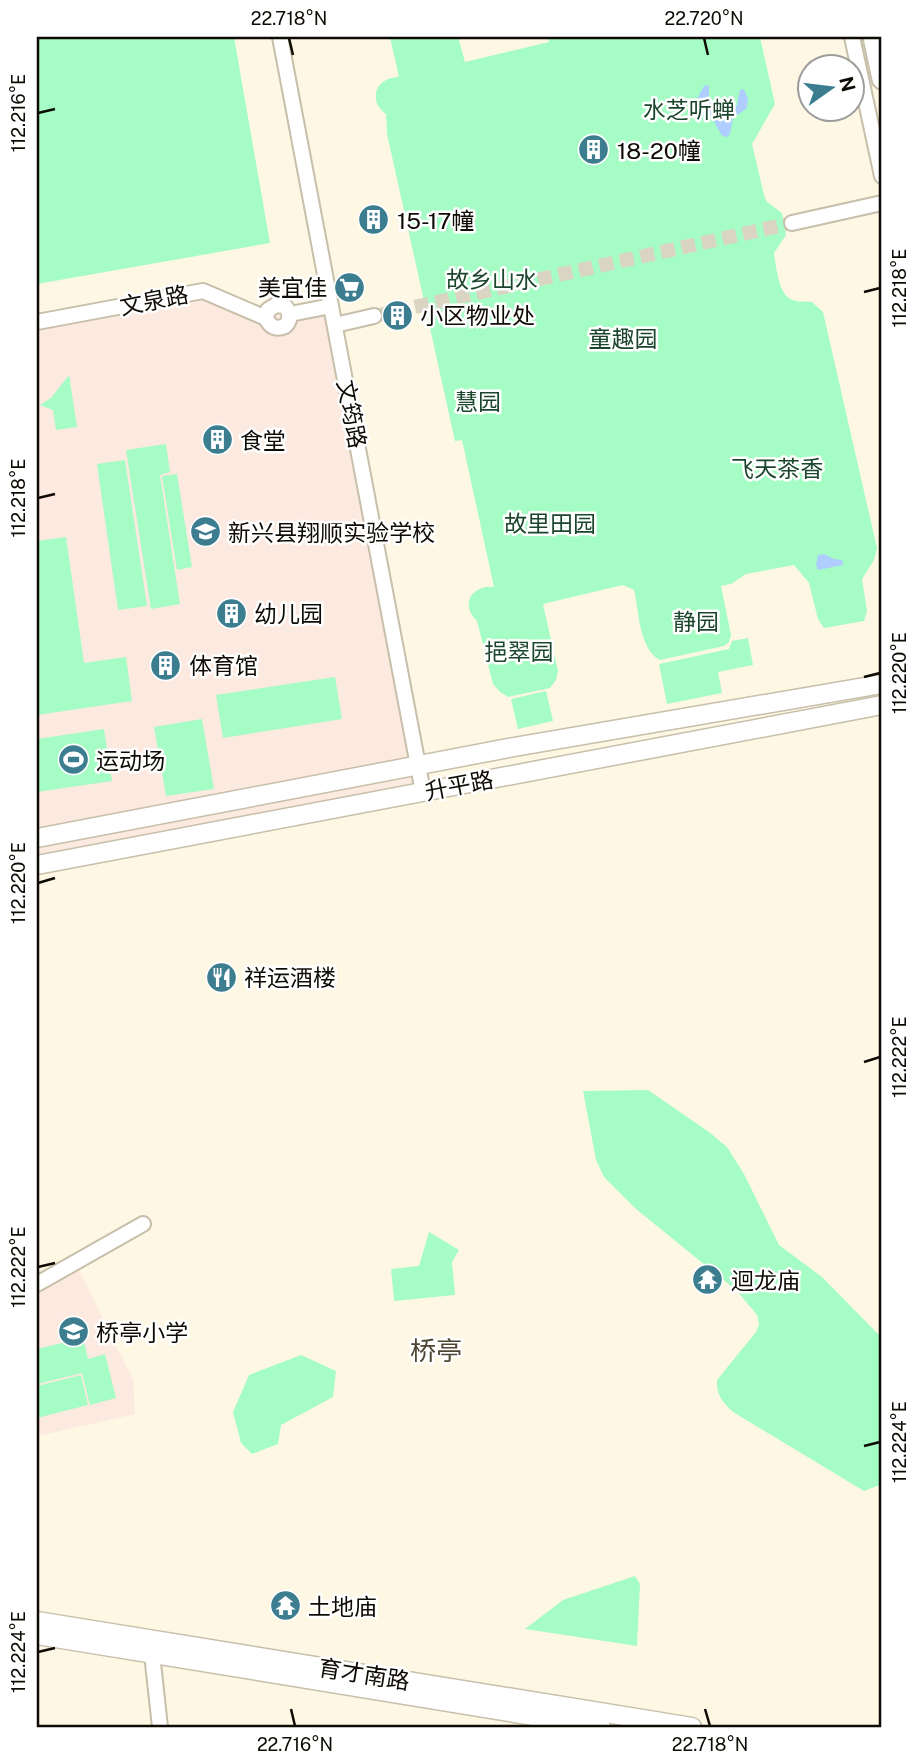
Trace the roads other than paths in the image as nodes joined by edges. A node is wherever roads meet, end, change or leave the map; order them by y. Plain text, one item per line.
1 (280, 37) edge
2 (852, 37) edge
3 (873, 37) edge
4 (882, 79) edge
5 (882, 176) edge
6 (882, 203) edge
7 (792, 223) tunnel mouth
8 (331, 306) junction
9 (374, 316) tunnel mouth
10 (37, 322) edge
11 (335, 325) junction
12 (882, 684) edge
13 (882, 705) edge
14 (418, 765) junction
15 (423, 792) junction
16 (37, 838) edge
17 (37, 865) edge
18 (143, 1224) dead end
19 (37, 1284) edge
20 (37, 1621) edge
21 (37, 1635) edge
22 (152, 1654) junction
23 (160, 1727) edge
24 (601, 1727) edge
25 (692, 1727) edge

1 - 8 street, 文筠路
2 - 5 street
3 - 4 main road
6 - 7 street
8 - 10 street, 文泉路
8 - 11 street, 文筠路
9 - 11 street
11 - 14 street, 文筠路
12 - 14 street, 升平路
13 - 15 street, 升平路
14 - 15 street, 文筠路
14 - 16 street, 升平路
15 - 17 street, 升平路
18 - 19 street
20 - 25 street, 育才南路
21 - 22 street, 育才南路
22 - 23 street
22 - 24 street, 育才南路

